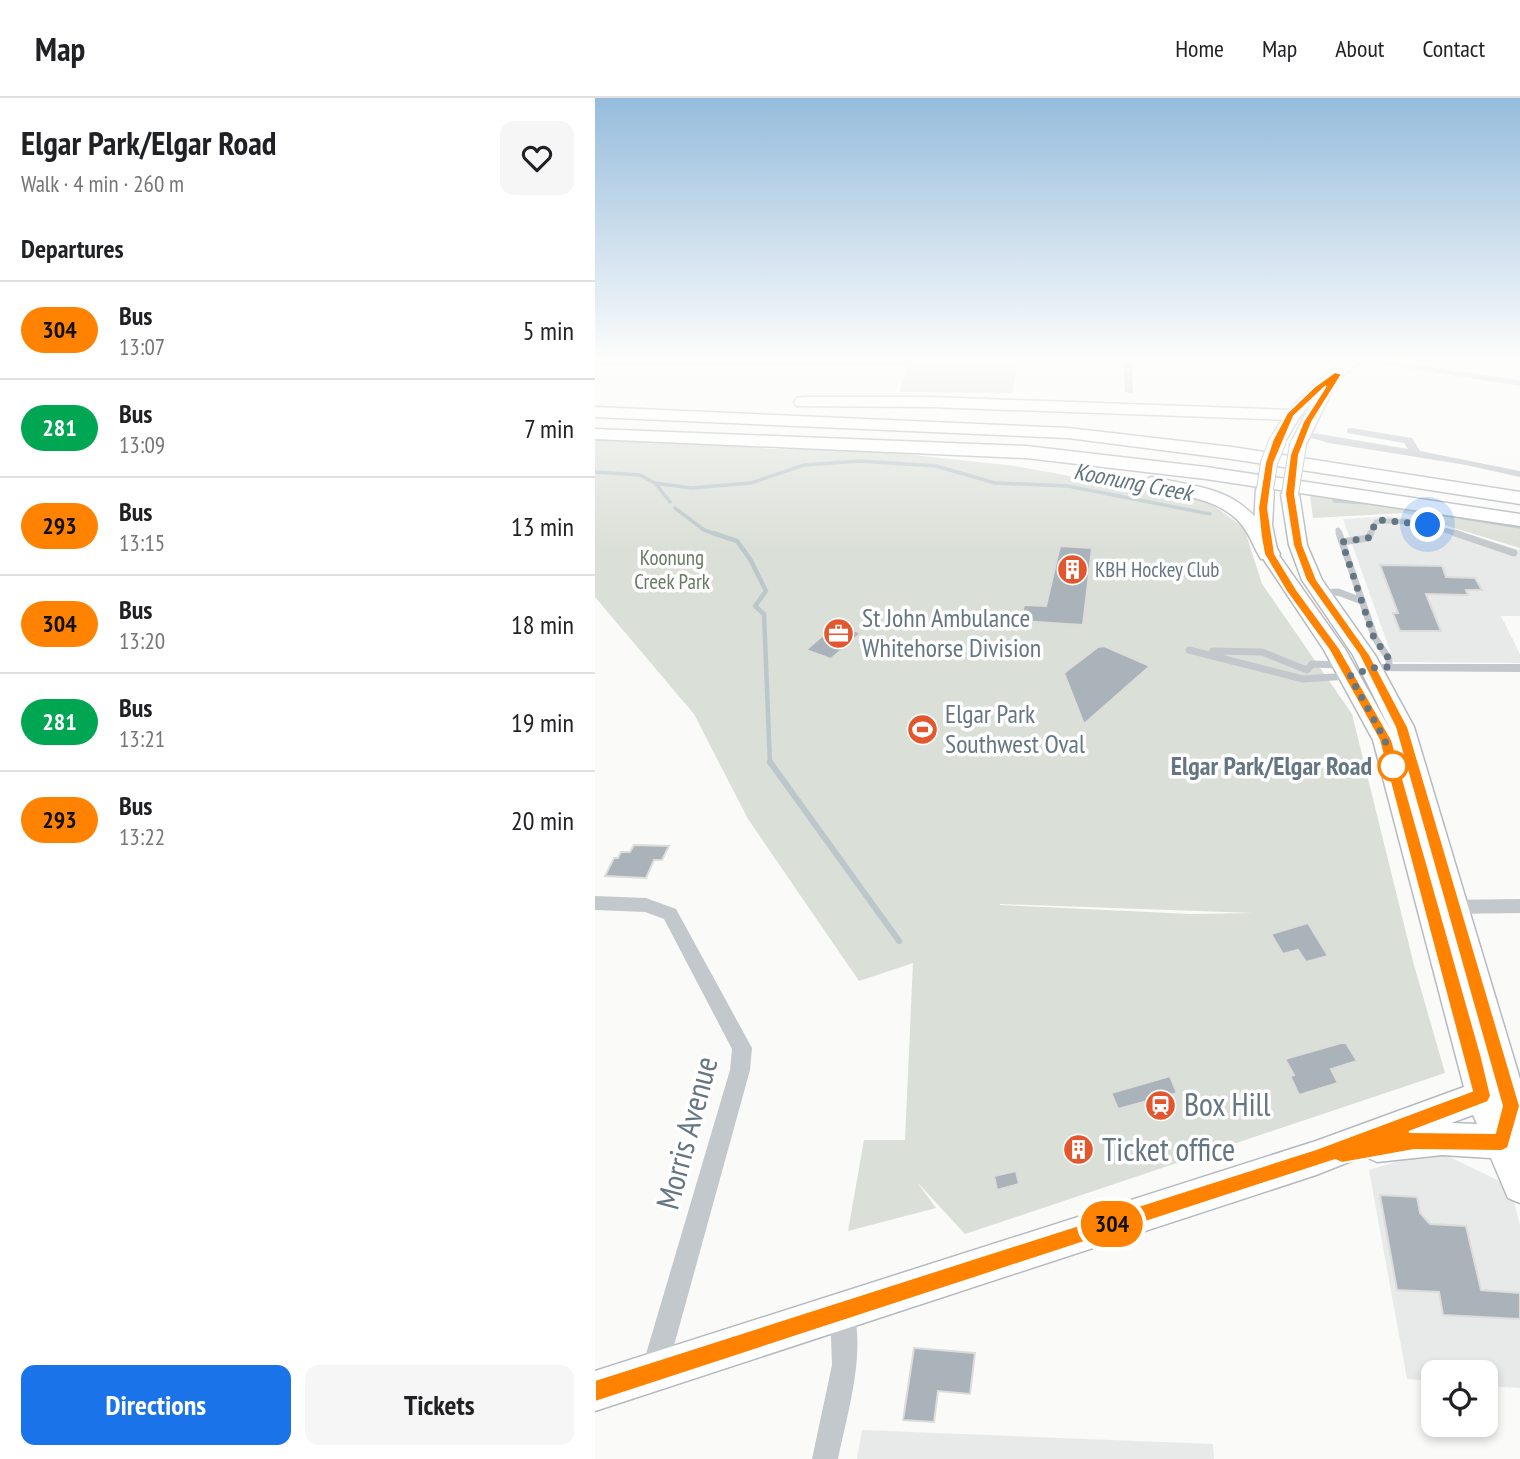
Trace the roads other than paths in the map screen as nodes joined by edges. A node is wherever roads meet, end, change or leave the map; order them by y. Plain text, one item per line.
1 (832, 423) edge
2 (1286, 423) edge
3 (1290, 423) edge
4 (1310, 423) edge
5 (1351, 431) dead end
6 (595, 434) edge
7 (595, 440) edge
8 (1300, 440) junction
9 (1417, 455) junction
10 (1520, 474) edge
11 (1112, 475) junction
12 (1277, 488) junction
13 (1520, 498) edge
14 (1520, 520) edge
15 (1338, 530) dead end
16 (1342, 542) junction
17 (1514, 553) dead end
18 (1269, 554) junction
19 (1319, 594) junction
20 (1362, 601) junction
21 (1327, 639) junction
22 (1368, 667) junction
23 (1520, 668) edge
24 (595, 903) edge
25 (1520, 906) edge
26 (1443, 907) junction
27 (1507, 1117) edge
28 (1316, 1158) junction
29 (1520, 1186) edge
30 (842, 1312) junction
31 (653, 1373) junction
32 (595, 1391) edge
33 (825, 1459) edge

1 - 13 highway
2 - 12 main road, bridge
3 - 8 main road
4 - 8 main road
5 - 9 street
6 - 14 highway
7 - 11 highway
8 - 9 street
8 - 12 main road, bridge
9 - 10 street
11 - 12 highway
11 - 18 highway
12 - 18 main road
12 - 19 main road
15 - 16 lane
16 - 17 lane
16 - 20 lane
18 - 21 main road
19 - 20 lane
19 - 21 main road
19 - 22 main road
20 - 22 lane
21 - 22 main road
22 - 22 lane
22 - 23 street
22 - 26 main road
24 - 31 street, Morris Avenue
25 - 26 street
26 - 27 main road
27 - 28 main road
27 - 28 main road
27 - 29 main road
28 - 30 main road
30 - 31 main road
30 - 33 street
31 - 32 main road

